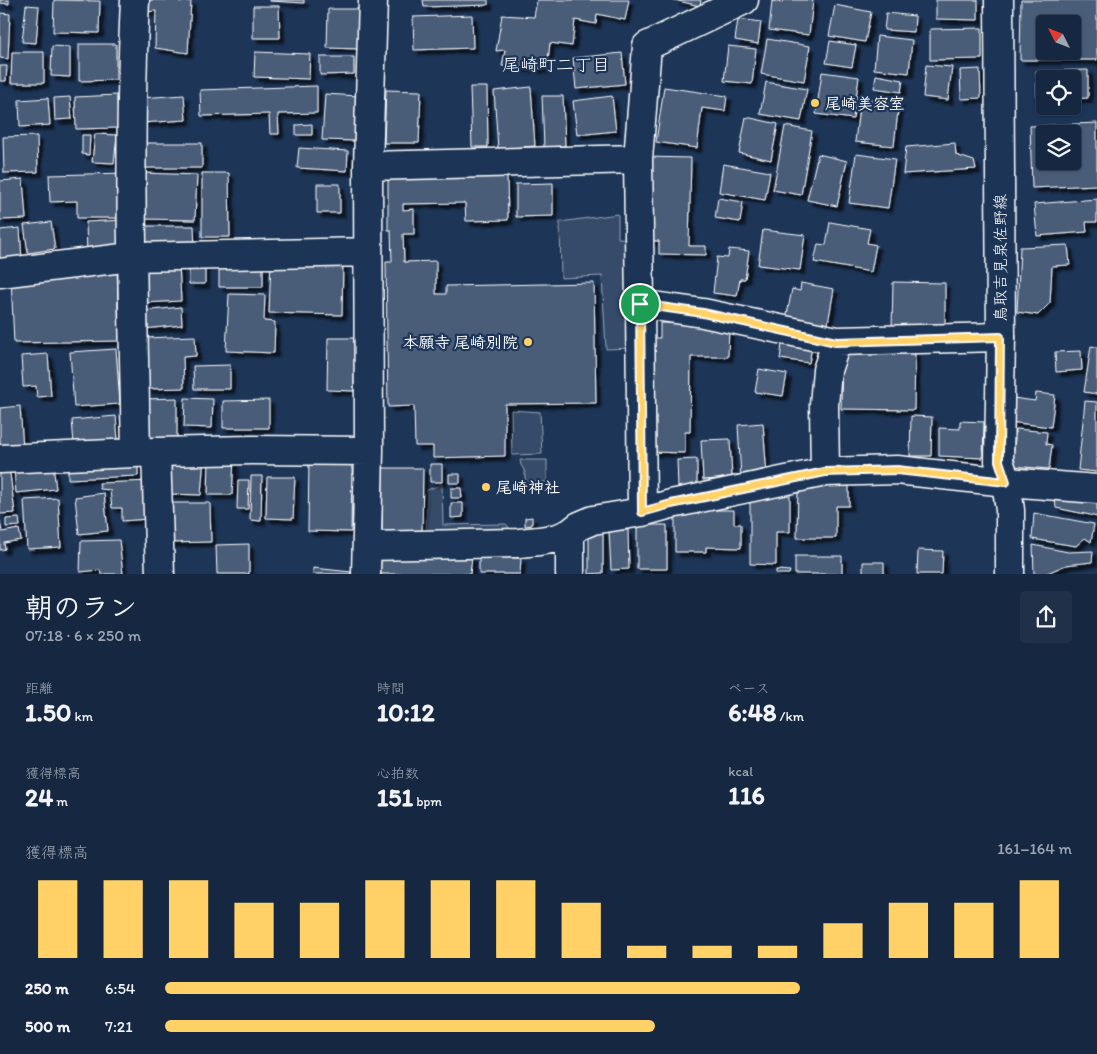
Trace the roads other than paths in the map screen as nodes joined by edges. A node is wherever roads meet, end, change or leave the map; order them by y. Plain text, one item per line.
1 (135, 0) edge
2 (373, 0) edge
3 (744, 0) edge
4 (999, 0) edge
5 (638, 159) junction
6 (368, 166) junction
7 (368, 252) junction
8 (132, 257) junction
9 (0, 273) edge
10 (640, 304) junction
11 (1000, 337) junction
12 (836, 342) junction
13 (369, 451) junction
14 (146, 452) junction
15 (0, 459) edge
16 (825, 472) junction
17 (1006, 482) junction
18 (1097, 489) edge
19 (642, 512) junction
20 (570, 533) junction
21 (367, 546) junction
22 (160, 574) edge
23 (366, 574) edge
24 (570, 574) edge
25 (1010, 574) edge

1 - 8 street
2 - 6 street
3 - 5 street
4 - 11 street, 鳥取吉見泉佐野線
5 - 6 street
5 - 10 street
6 - 7 street
7 - 8 street
7 - 13 street
8 - 9 street
8 - 14 street
10 - 12 street
10 - 19 street
11 - 12 street
11 - 17 street, 鳥取吉見泉佐野線
12 - 16 street
13 - 14 street
13 - 21 street
14 - 15 street
14 - 22 street
16 - 17 street
16 - 19 street
17 - 18 street
17 - 25 street, 鳥取吉見泉佐野線
19 - 20 street
20 - 21 street
20 - 24 street
21 - 23 street

